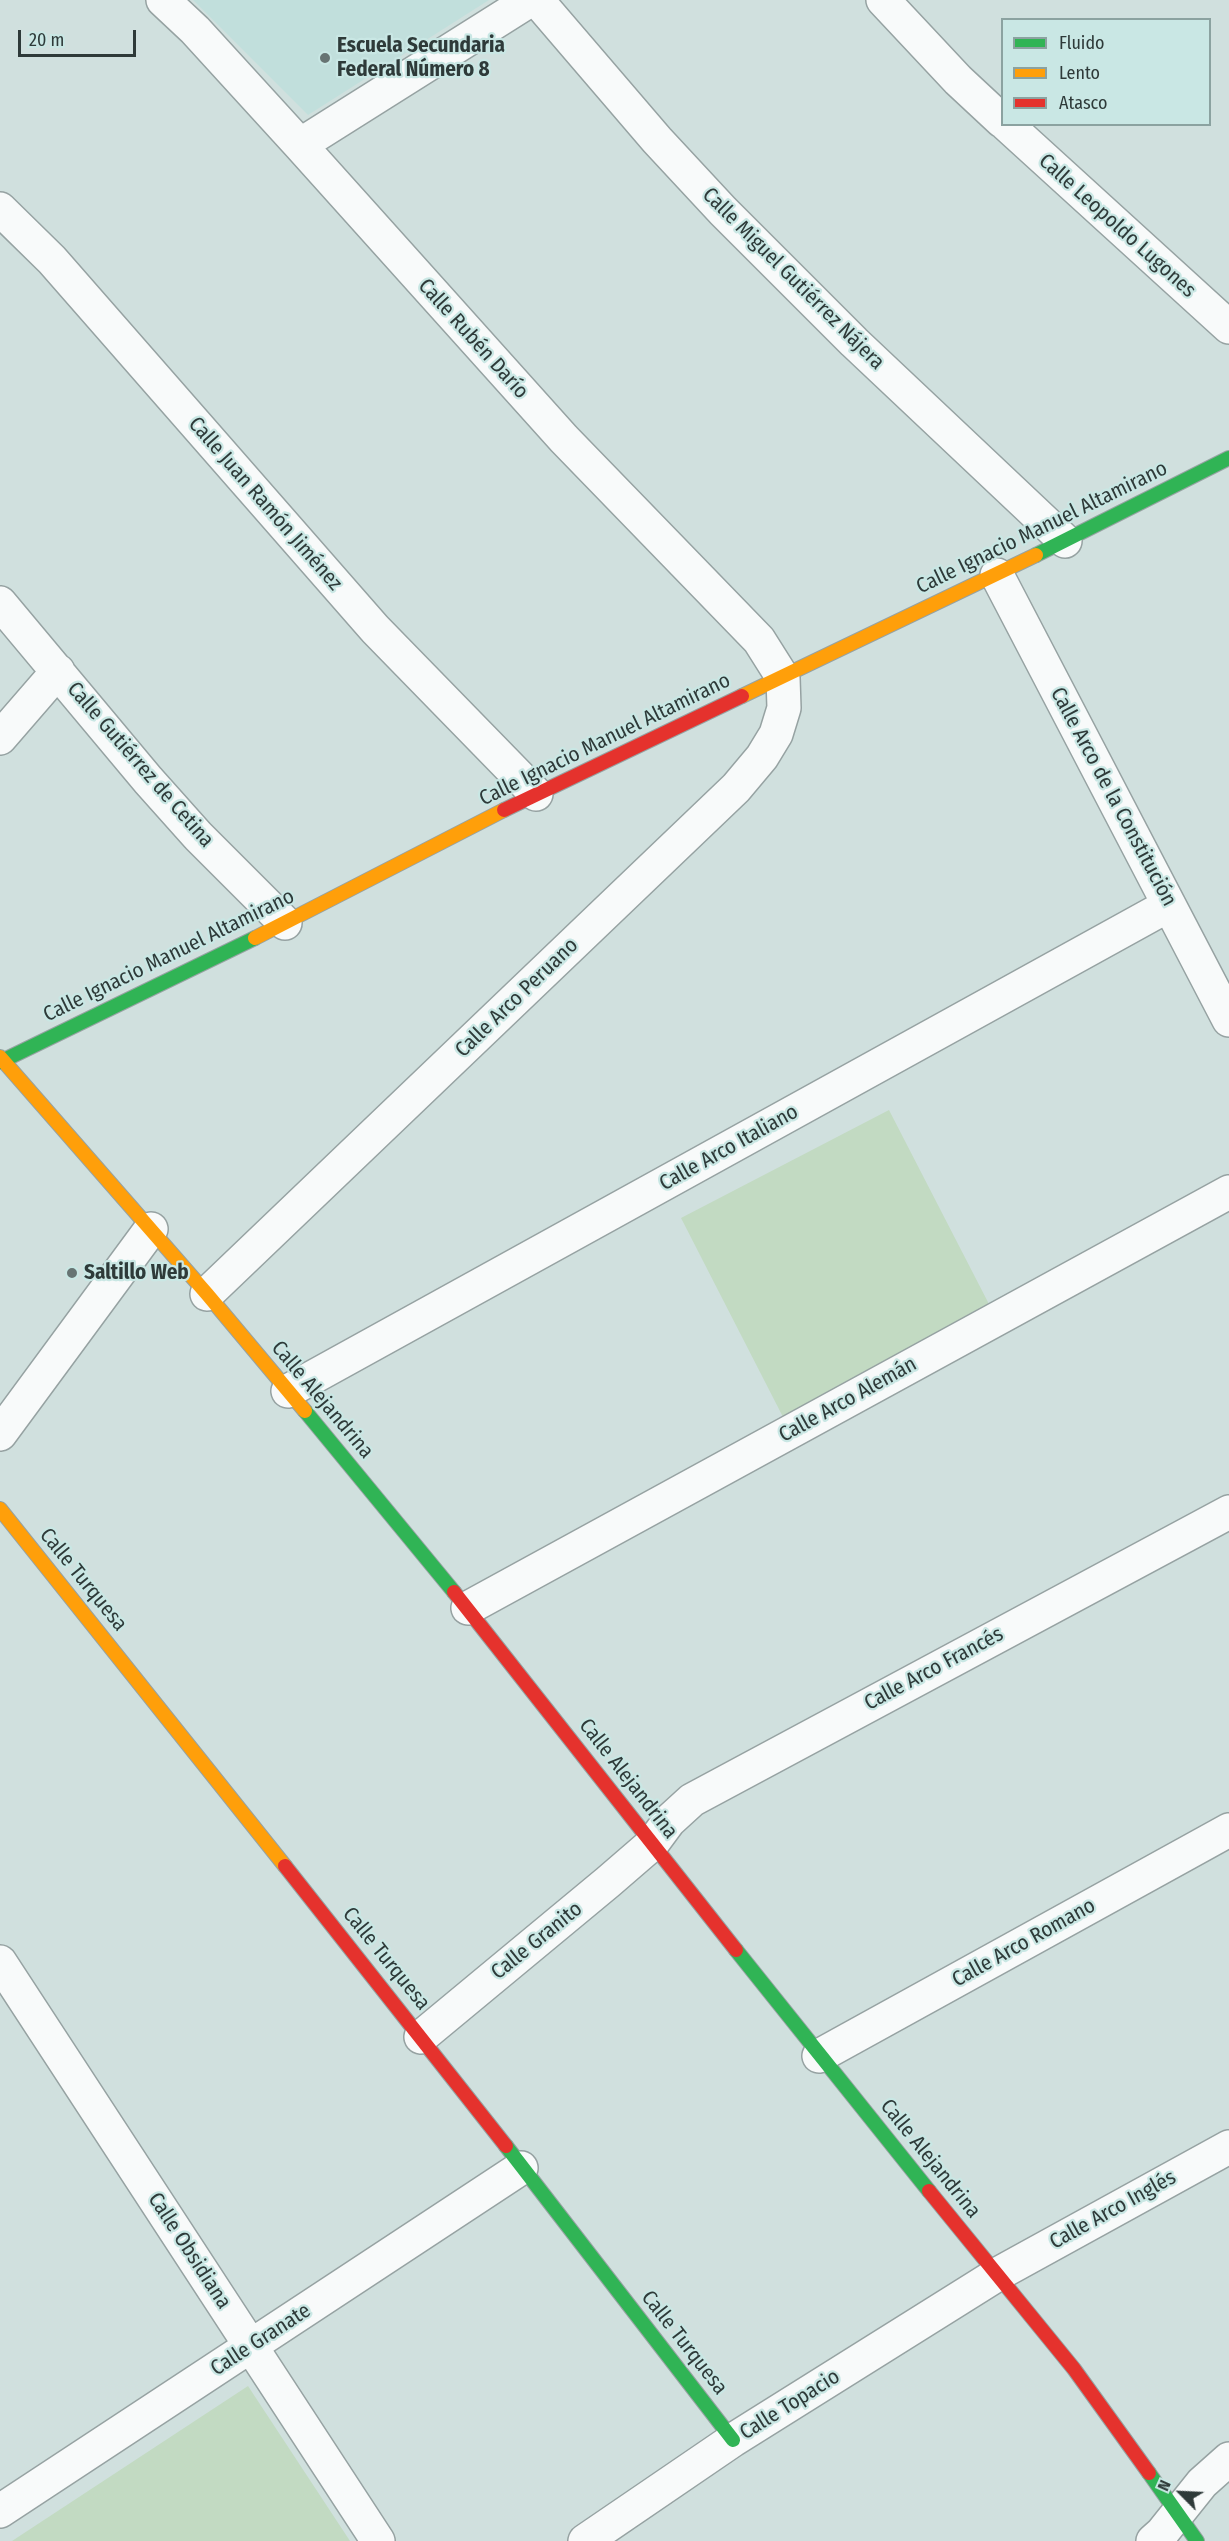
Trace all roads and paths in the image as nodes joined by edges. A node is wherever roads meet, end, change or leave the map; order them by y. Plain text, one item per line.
1 (163, 0) edge
2 (530, 0) edge
3 (537, 0) edge
4 (883, 0) edge
5 (1001, 120) edge
6 (1008, 126) edge
7 (300, 145) junction
8 (0, 209) edge
9 (1229, 327) edge
10 (1229, 458) edge
11 (1065, 541) junction
12 (997, 575) junction
13 (0, 603) edge
14 (58, 671) junction
15 (783, 678) junction
16 (0, 738) edge
17 (536, 794) junction
18 (1169, 905) junction
19 (285, 923) junction
20 (1229, 1020) edge
21 (1, 1060) edge
22 (1229, 1192) edge
23 (151, 1229) junction
24 (207, 1294) junction
25 (288, 1391) junction
26 (0, 1434) edge
27 (0, 1509) edge
28 (1229, 1512) edge
29 (468, 1608) junction
30 (1229, 1830) edge
31 (652, 1844) junction
32 (0, 1962) edge
33 (421, 2037) junction
34 (819, 2055) junction
35 (1229, 2147) edge
36 (521, 2168) junction
37 (998, 2274) junction
38 (252, 2346) junction
39 (734, 2440) junction
40 (1229, 2459) edge
41 (0, 2511) edge
42 (1179, 2513) junction
43 (378, 2541) edge
44 (585, 2541) edge
45 (1153, 2541) edge
46 (1197, 2541) edge

1 - 7 street, Calle Rubén Darío
2 - 7 street
3 - 11 street, Calle Miguel Gutiérrez Nájera
4 - 5 street
6 - 9 street, Calle Leopoldo Lugones
7 - 15 street, Calle Rubén Darío
8 - 17 street, Calle Juan Ramón Jiménez
10 - 11 street, Calle Ignacio Manuel Altamirano
11 - 12 street, Calle Ignacio Manuel Altamirano
12 - 15 street, Calle Ignacio Manuel Altamirano
12 - 18 street, Calle Arco de la Constitución
13 - 14 street, Calle Gutiérrez de Cetina
14 - 16 street
14 - 19 street, Calle Gutiérrez de Cetina
15 - 17 street, Calle Ignacio Manuel Altamirano
15 - 24 street, Calle Arco Peruano
17 - 19 street, Calle Ignacio Manuel Altamirano
18 - 20 street, Calle Arco de la Constitución
18 - 25 street, Calle Arco Italiano
19 - 21 street, Calle Ignacio Manuel Altamirano
21 - 23 street, Calle Alejandrina
22 - 29 street, Calle Arco Alemán
23 - 24 street, Calle Alejandrina
23 - 26 street
24 - 25 street, Calle Alejandrina
25 - 29 street, Calle Alejandrina
27 - 33 street, Calle Turquesa
28 - 31 street, Calle Arco Francés
29 - 31 street, Calle Alejandrina
30 - 34 street, Calle Arco Romano
31 - 33 street, Calle Granito
31 - 34 street, Calle Alejandrina
32 - 38 street, Calle Obsidiana
33 - 36 street, Calle Turquesa
34 - 37 street, Calle Alejandrina
35 - 37 street, Calle Arco Inglés
36 - 38 street, Calle Granate
36 - 39 street, Calle Turquesa
37 - 39 street, Calle Topacio
37 - 42 street, Calle Alejandrina
38 - 41 street, Calle Granate
38 - 43 street, Calle Obsidiana
39 - 44 street, Calle Topacio
40 - 42 street
42 - 45 street
42 - 46 street, Calle Alejandrina

